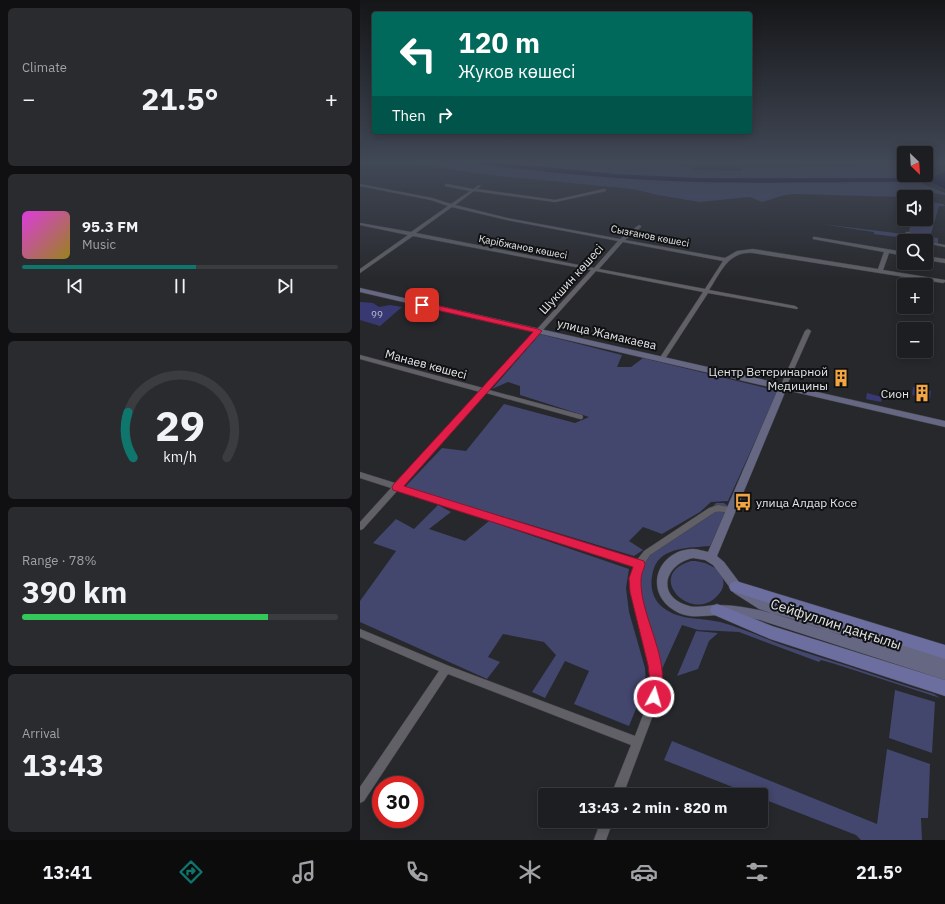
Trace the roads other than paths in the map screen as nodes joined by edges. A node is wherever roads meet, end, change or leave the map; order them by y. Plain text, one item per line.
1 (438, 201) edge
2 (459, 201) edge
3 (452, 206) junction
4 (360, 224) edge
5 (639, 226) dead end
6 (413, 234) junction
7 (815, 238) dead end
8 (622, 240) junction
9 (933, 243) edge
10 (945, 246) edge
11 (887, 251) junction
12 (897, 253) edge
13 (933, 259) edge
14 (726, 260) junction
15 (945, 262) edge
16 (595, 270) junction
17 (880, 270) junction
18 (360, 271) edge
19 (943, 281) dead end
20 (360, 290) edge
21 (707, 290) junction
22 (794, 308) dead end
23 (538, 331) junction
24 (808, 331) dead end
25 (360, 357) edge
26 (662, 359) junction
27 (783, 387) junction
28 (484, 391) junction
29 (580, 417) dead end
30 (945, 424) edge
31 (360, 474) edge
32 (397, 487) junction
33 (731, 510) junction
34 (360, 528) edge
35 (711, 558) junction
36 (640, 564) junction
37 (736, 587) junction
38 (717, 610) junction
39 (360, 633) edge
40 (945, 652) edge
41 (945, 664) edge
42 (446, 669) junction
43 (945, 674) edge
44 (945, 688) edge
45 (637, 742) junction
46 (620, 788) edge
47 (360, 797) edge
48 (604, 828) edge
49 (600, 840) edge

1 - 3 street, Сызғанов көшесі
2 - 3 street
3 - 6 street
3 - 8 street, Сызғанов көшесі
4 - 6 street, Қарібжанов көшесі
5 - 8 street, Шукшин көшесі
6 - 16 street, Қарібжанов көшесі
6 - 18 street
7 - 11 street
8 - 14 street, Сызғанов көшесі
8 - 16 street, Шукшин көшесі
9 - 10 street
11 - 12 street
11 - 17 street
13 - 15 street
14 - 17 street
14 - 21 street
16 - 21 street, Қарібжанов көшесі
16 - 23 street, Шукшин көшесі
17 - 19 street
20 - 23 street, улица Жамакаева
21 - 22 street, Қарібжанов көшесі
21 - 26 street
23 - 26 street, улица Жамакаева
23 - 28 street, Шукшин көшесі
24 - 27 street
25 - 28 street, Манаев көшесі
26 - 27 street, улица Жамакаева
27 - 30 street, улица Жамакаева
27 - 33 street
28 - 29 street, Манаев көшесі
28 - 32 street, Шукшин көшесі
31 - 32 street
32 - 34 street, Шукшин көшесі
32 - 36 street
33 - 35 street
33 - 36 street
35 - 37 street, Сейфуллин даңғылы
35 - 38 street, Сейфуллин даңғылы
36 - 45 street
37 - 40 main road
37 - 41 street, Сейфуллин даңғылы
38 - 43 street, Сейфуллин даңғылы
38 - 44 main road
39 - 42 street
42 - 45 street
42 - 47 street
45 - 46 street
48 - 49 street

